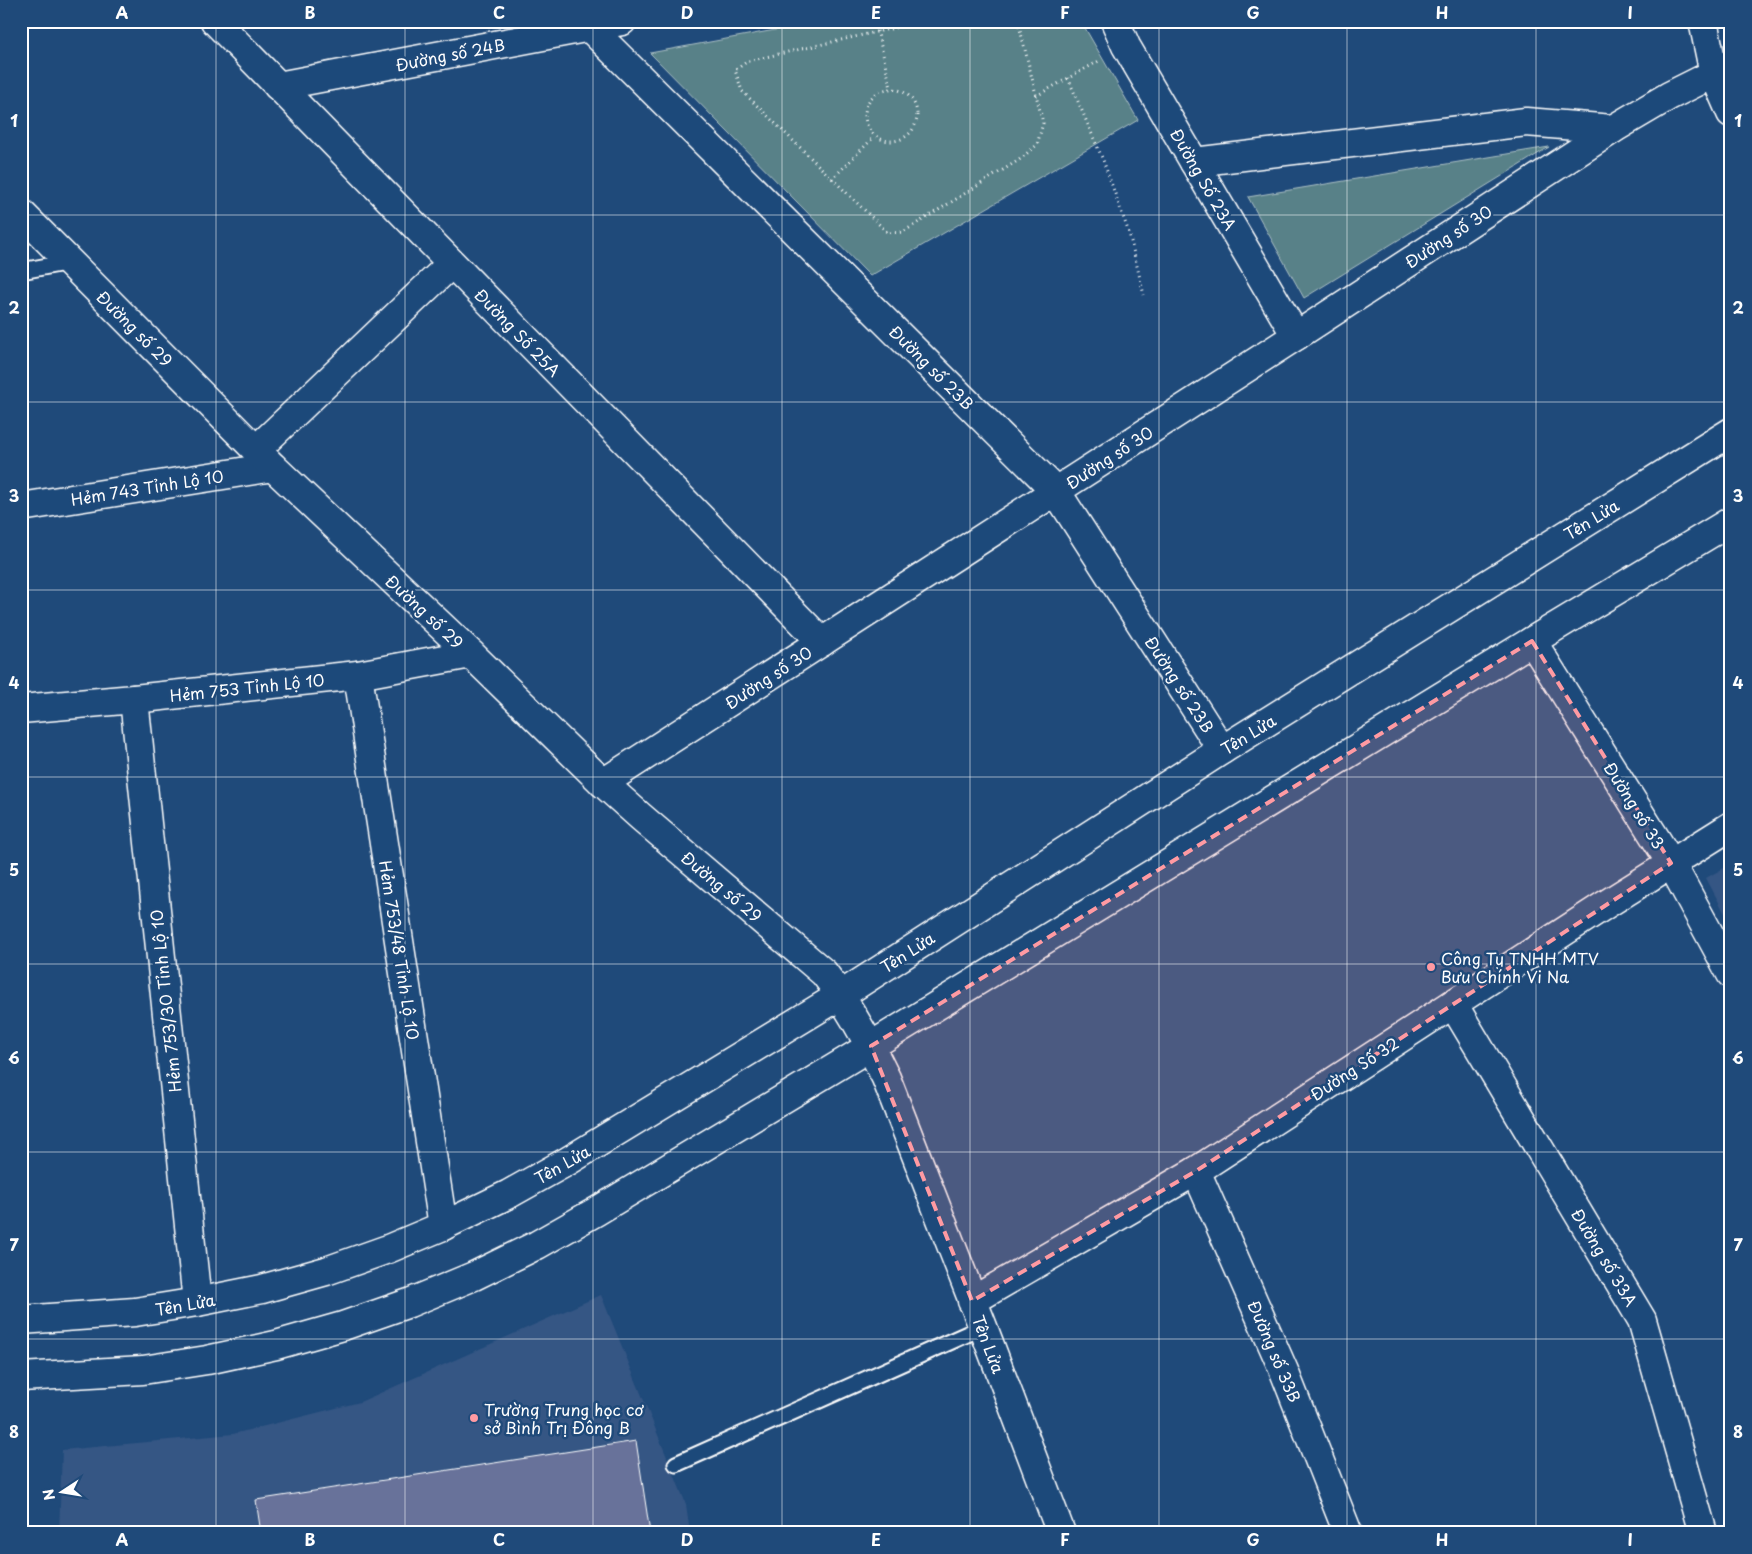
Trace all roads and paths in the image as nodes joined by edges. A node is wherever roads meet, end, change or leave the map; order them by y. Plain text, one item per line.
1 (215, 21) edge
2 (622, 21) edge
3 (875, 21) edge
4 (925, 21) edge
5 (1018, 21) edge
6 (1115, 21) edge
7 (1703, 21) edge
8 (589, 27) junction
9 (877, 31) junction
10 (1126, 46) junction
11 (1722, 70) edge
12 (1068, 78) junction
13 (278, 86) junction
14 (891, 88) junction
15 (1036, 96) junction
16 (1731, 113) edge
17 (1613, 129) junction
18 (874, 137) junction
19 (1194, 162) junction
20 (832, 179) junction
21 (21, 213) edge
22 (70, 262) junction
23 (451, 264) junction
24 (21, 271) edge
25 (1144, 295) dead end
26 (1296, 336) junction
27 (1731, 432) edge
28 (264, 458) junction
29 (1056, 491) junction
30 (21, 507) edge
31 (1731, 521) edge
32 (1532, 640) junction
33 (822, 642) junction
34 (471, 654) junction
35 (358, 675) junction
36 (134, 699) junction
37 (21, 709) edge
38 (1222, 750) junction
39 (603, 783) junction
40 (1731, 826) edge
41 (1671, 863) junction
42 (1731, 974) edge
43 (841, 995) junction
44 (1453, 1004) junction
45 (871, 1046) junction
46 (1196, 1171) junction
47 (442, 1226) junction
48 (972, 1301) junction
49 (197, 1302) junction
50 (21, 1320) edge
51 (983, 1327) junction
52 (21, 1377) edge
53 (676, 1464) dead end
54 (1061, 1533) edge
55 (1348, 1533) edge
56 (1703, 1533) edge

1 - 13 street, Đường Số 25A
2 - 8 street, Đường số 24B
3 - 9 path
4 - 9 path
5 - 15 path
6 - 10 street, Đường Số 23A
7 - 11 street
8 - 13 street, Đường số 24B
8 - 29 street, Đường số 23B
9 - 14 path
9 - 20 path
10 - 12 path
10 - 19 street, Đường Số 23A
11 - 16 street
11 - 17 street, Đường số 30
12 - 15 path
12 - 25 path
13 - 23 street, Đường Số 25A
14 - 18 path
14 - 18 path
15 - 20 path
17 - 19 street
17 - 26 street, Đường số 30
18 - 20 path
19 - 26 street, Đường Số 23A
21 - 22 street, Đường số 29
22 - 24 lane
22 - 28 street, Đường số 29
23 - 28 street
23 - 33 street, Đường Số 25A
26 - 29 street, Đường số 30
27 - 38 street, Tên Lửa
28 - 30 street, Hẻm 743 Tỉnh Lộ 10
28 - 34 street, Đường số 29
29 - 33 street, Đường số 30
29 - 38 street, Đường số 23B
31 - 32 street
32 - 41 street, Đường số 33
32 - 45 street
33 - 39 street, Đường số 30
34 - 35 street, Hẻm 753 Tỉnh Lộ 10
34 - 39 street, Đường số 29
35 - 36 street, Hẻm 753 Tỉnh Lộ 10
35 - 47 street, Hẻm 753/48 Tỉnh Lộ 10
36 - 37 street, Hẻm 753 Tỉnh Lộ 10
36 - 49 street, Hẻm 753/30 Tỉnh Lộ 10
38 - 43 street, Tên Lửa
39 - 43 street, Đường số 29
40 - 41 street, Đường Số 32
41 - 42 street, Đường số 33
41 - 44 street, Đường Số 32
43 - 45 street, Đường số 29
43 - 47 street, Tên Lửa
44 - 46 street, Đường Số 32
44 - 56 street, Đường số 33A
45 - 48 street, Tên Lửa
45 - 52 street
46 - 48 street, Đường Số 32
46 - 55 street, Đường số 33B
47 - 49 street, Tên Lửa
48 - 51 street, Tên Lửa
49 - 50 street, Tên Lửa
51 - 53 lane
51 - 54 street, Tên Lửa

